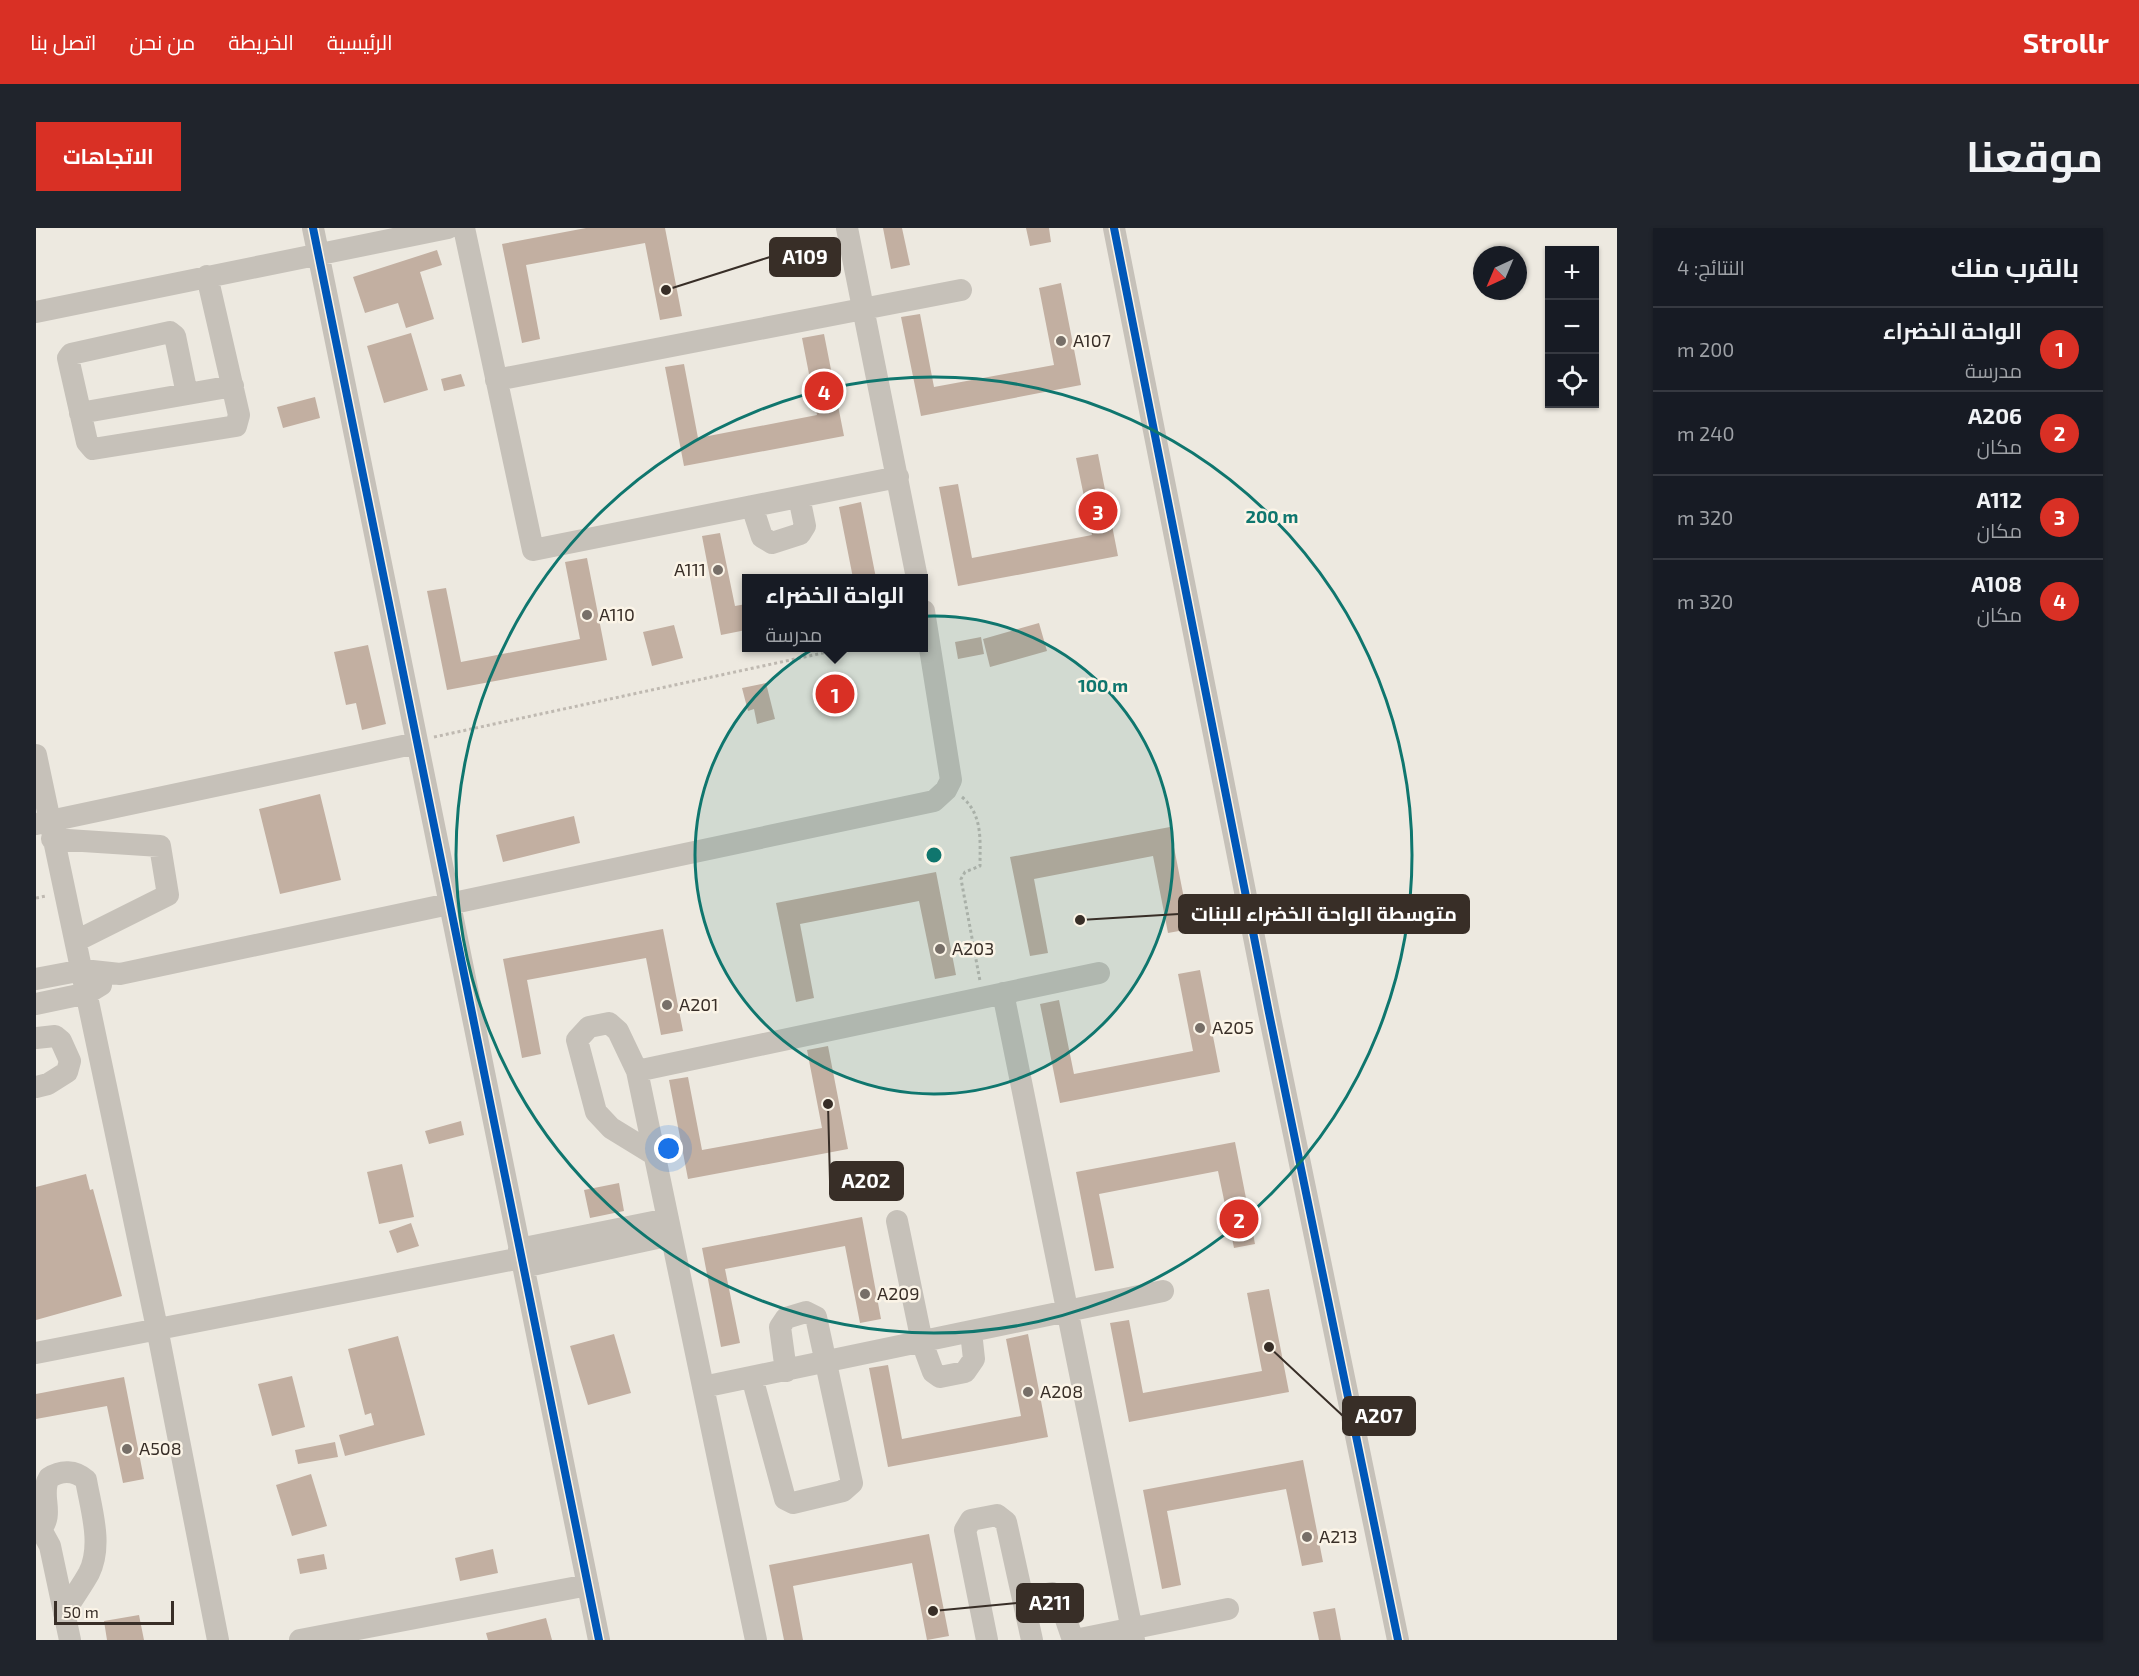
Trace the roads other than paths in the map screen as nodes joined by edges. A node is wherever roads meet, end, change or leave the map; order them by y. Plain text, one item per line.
1 (313, 228) edge
2 (448, 228) edge
3 (464, 228) edge
4 (847, 228) edge
5 (1114, 228) edge
6 (318, 253) junction
7 (207, 276) junction
8 (961, 290) dead end
9 (863, 309) junction
10 (36, 312) edge
11 (496, 380) junction
12 (233, 386) junction
13 (187, 394) junction
14 (80, 414) junction
15 (897, 477) junction
16 (799, 497) junction
17 (752, 506) junction
18 (916, 574) edge
19 (928, 638) edge
20 (417, 743) junction
21 (36, 755) edge
22 (46, 828) edge
23 (451, 904) junction
24 (76, 941) junction
25 (83, 970) junction
26 (1099, 973) dead end
27 (120, 974) junction
28 (36, 979) edge
29 (88, 993) junction
30 (993, 995) junction
31 (36, 1004) edge
32 (36, 1038) edge
33 (70, 1060) junction
34 (102, 1060) junction
35 (637, 1071) junction
36 (36, 1087) edge
37 (655, 1155) junction
38 (897, 1221) dead end
39 (669, 1227) junction
40 (521, 1258) junction
41 (1163, 1291) dead end
42 (1068, 1312) junction
43 (157, 1328) junction
44 (971, 1332) junction
45 (922, 1342) junction
46 (36, 1353) edge
47 (826, 1362) junction
48 (786, 1371) junction
49 (752, 1377) junction
50 (703, 1387) junction
51 (38, 1530) edge
52 (588, 1585) junction
53 (1023, 1598) junction
54 (1228, 1609) dead end
55 (64, 1613) junction
56 (1133, 1634) edge
57 (70, 1640) edge
58 (218, 1640) edge
59 (300, 1640) edge
60 (599, 1640) edge
61 (756, 1640) edge
62 (987, 1640) edge
63 (1032, 1640) edge
64 (1074, 1640) edge
65 (1398, 1640) edge

1 - 6 street
2 - 6 street
3 - 11 street
4 - 9 street
5 - 65 street
6 - 7 street
6 - 20 street
7 - 10 street
7 - 12 street
8 - 9 street
9 - 11 street
9 - 15 street
11 - 17 street
12 - 13 street
12 - 14 street
13 - 14 street
13 - 14 street
15 - 16 street
15 - 18 street
16 - 17 street
16 - 17 street
19 - 23 street
20 - 22 street
20 - 23 street
21 - 22 street
22 - 24 street
22 - 24 street
23 - 27 street
23 - 40 street
24 - 25 street
25 - 27 street
25 - 28 street
25 - 29 street
26 - 30 street
27 - 29 street
29 - 31 street
29 - 34 street
30 - 35 street
30 - 42 street
32 - 33 street
33 - 34 street
33 - 36 street
34 - 43 street
35 - 37 street
35 - 37 street
37 - 39 street
38 - 45 street
39 - 40 street
39 - 50 street
40 - 43 street
40 - 52 street
41 - 42 street
42 - 44 street
42 - 56 street
43 - 46 street
43 - 58 street
44 - 45 street
44 - 45 street
45 - 47 street
47 - 48 street
47 - 48 street
47 - 49 street
48 - 49 street
49 - 50 street
50 - 61 street
51 - 55 street
51 - 55 street
52 - 59 street
52 - 60 street
53 - 62 street
53 - 63 street
53 - 64 street
54 - 56 street
55 - 57 street
56 - 64 street

